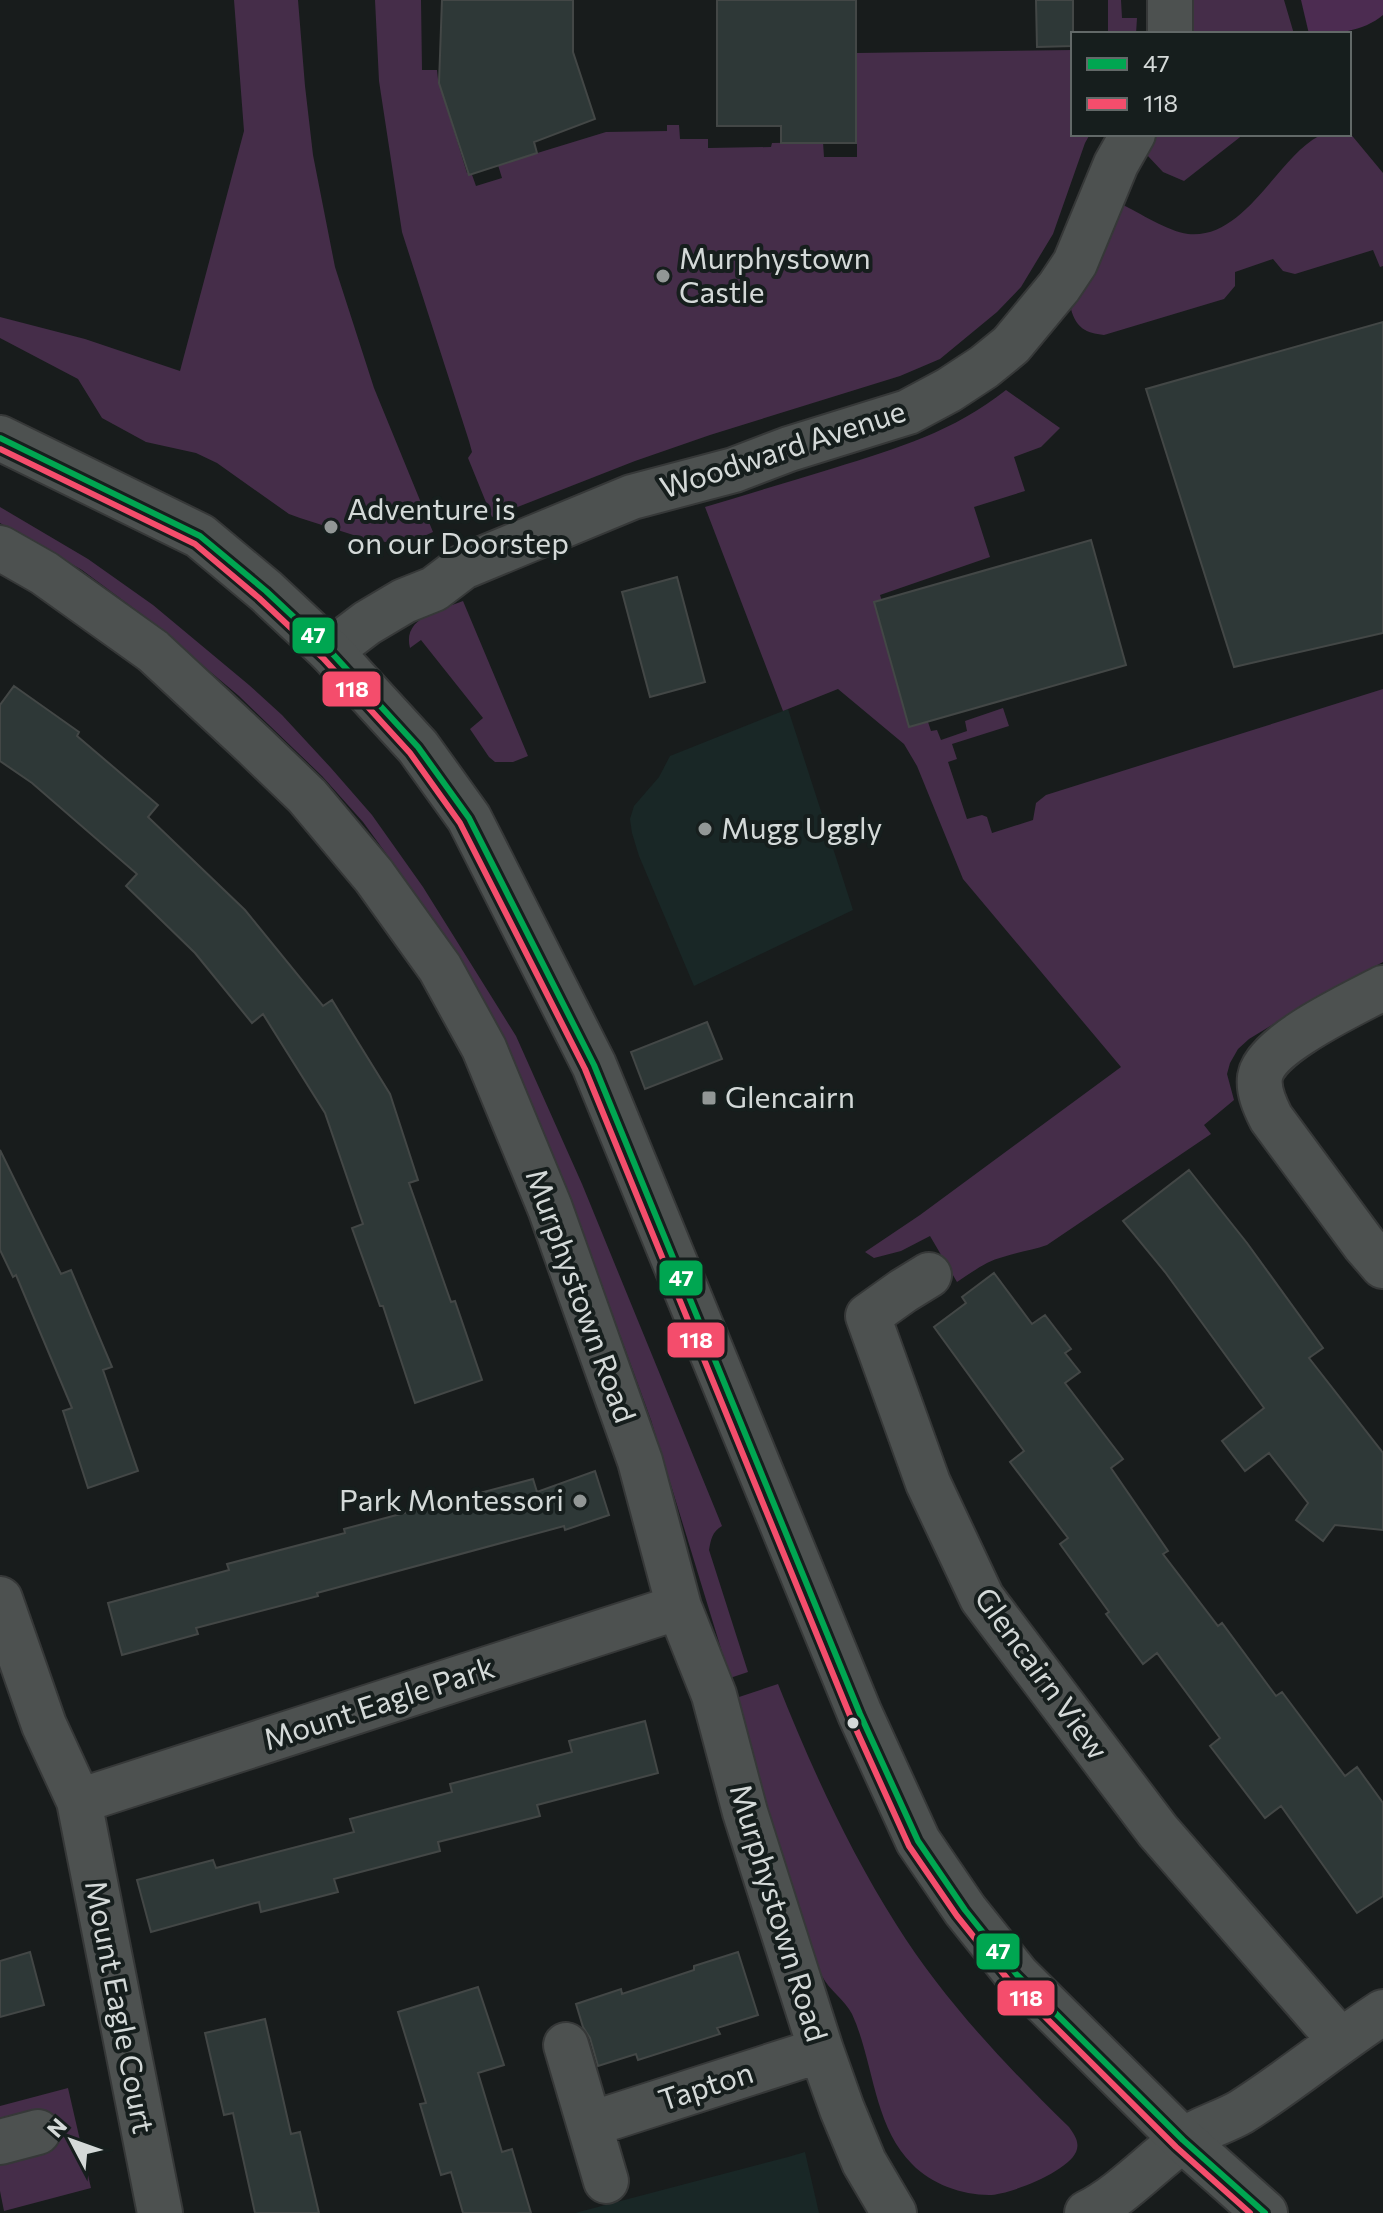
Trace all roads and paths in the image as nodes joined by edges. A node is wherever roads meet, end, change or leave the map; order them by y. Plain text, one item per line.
1 (1170, 0) edge
2 (1170, 32) edge
3 (1132, 136) edge
4 (0, 438) edge
5 (0, 548) edge
6 (330, 651) junction
7 (1383, 988) edge
8 (1383, 1266) edge
9 (929, 1275) dead end
10 (0, 1599) edge
11 (679, 1607) junction
12 (79, 1801) junction
13 (1383, 2012) edge
14 (1340, 2040) junction
15 (566, 2045) dead end
16 (821, 2050) junction
17 (591, 2124) junction
18 (1183, 2140) junction
19 (606, 2181) dead end
20 (160, 2213) edge
21 (894, 2213) edge
22 (1087, 2213) edge
23 (1265, 2213) edge

1 - 2 street
3 - 6 street, Woodward Avenue
4 - 6 street
5 - 11 street, Murphystown Road
6 - 18 street
7 - 8 street
9 - 14 street, Glencairn View
10 - 12 street, Mount Eagle Court
11 - 12 street, Mount Eagle Park
11 - 16 street, Murphystown Road
12 - 20 street, Mount Eagle Court
13 - 14 street
14 - 18 street
15 - 17 street
16 - 17 street, Tapton
16 - 21 street, Murphystown Road
17 - 19 street
18 - 22 street
18 - 23 street

